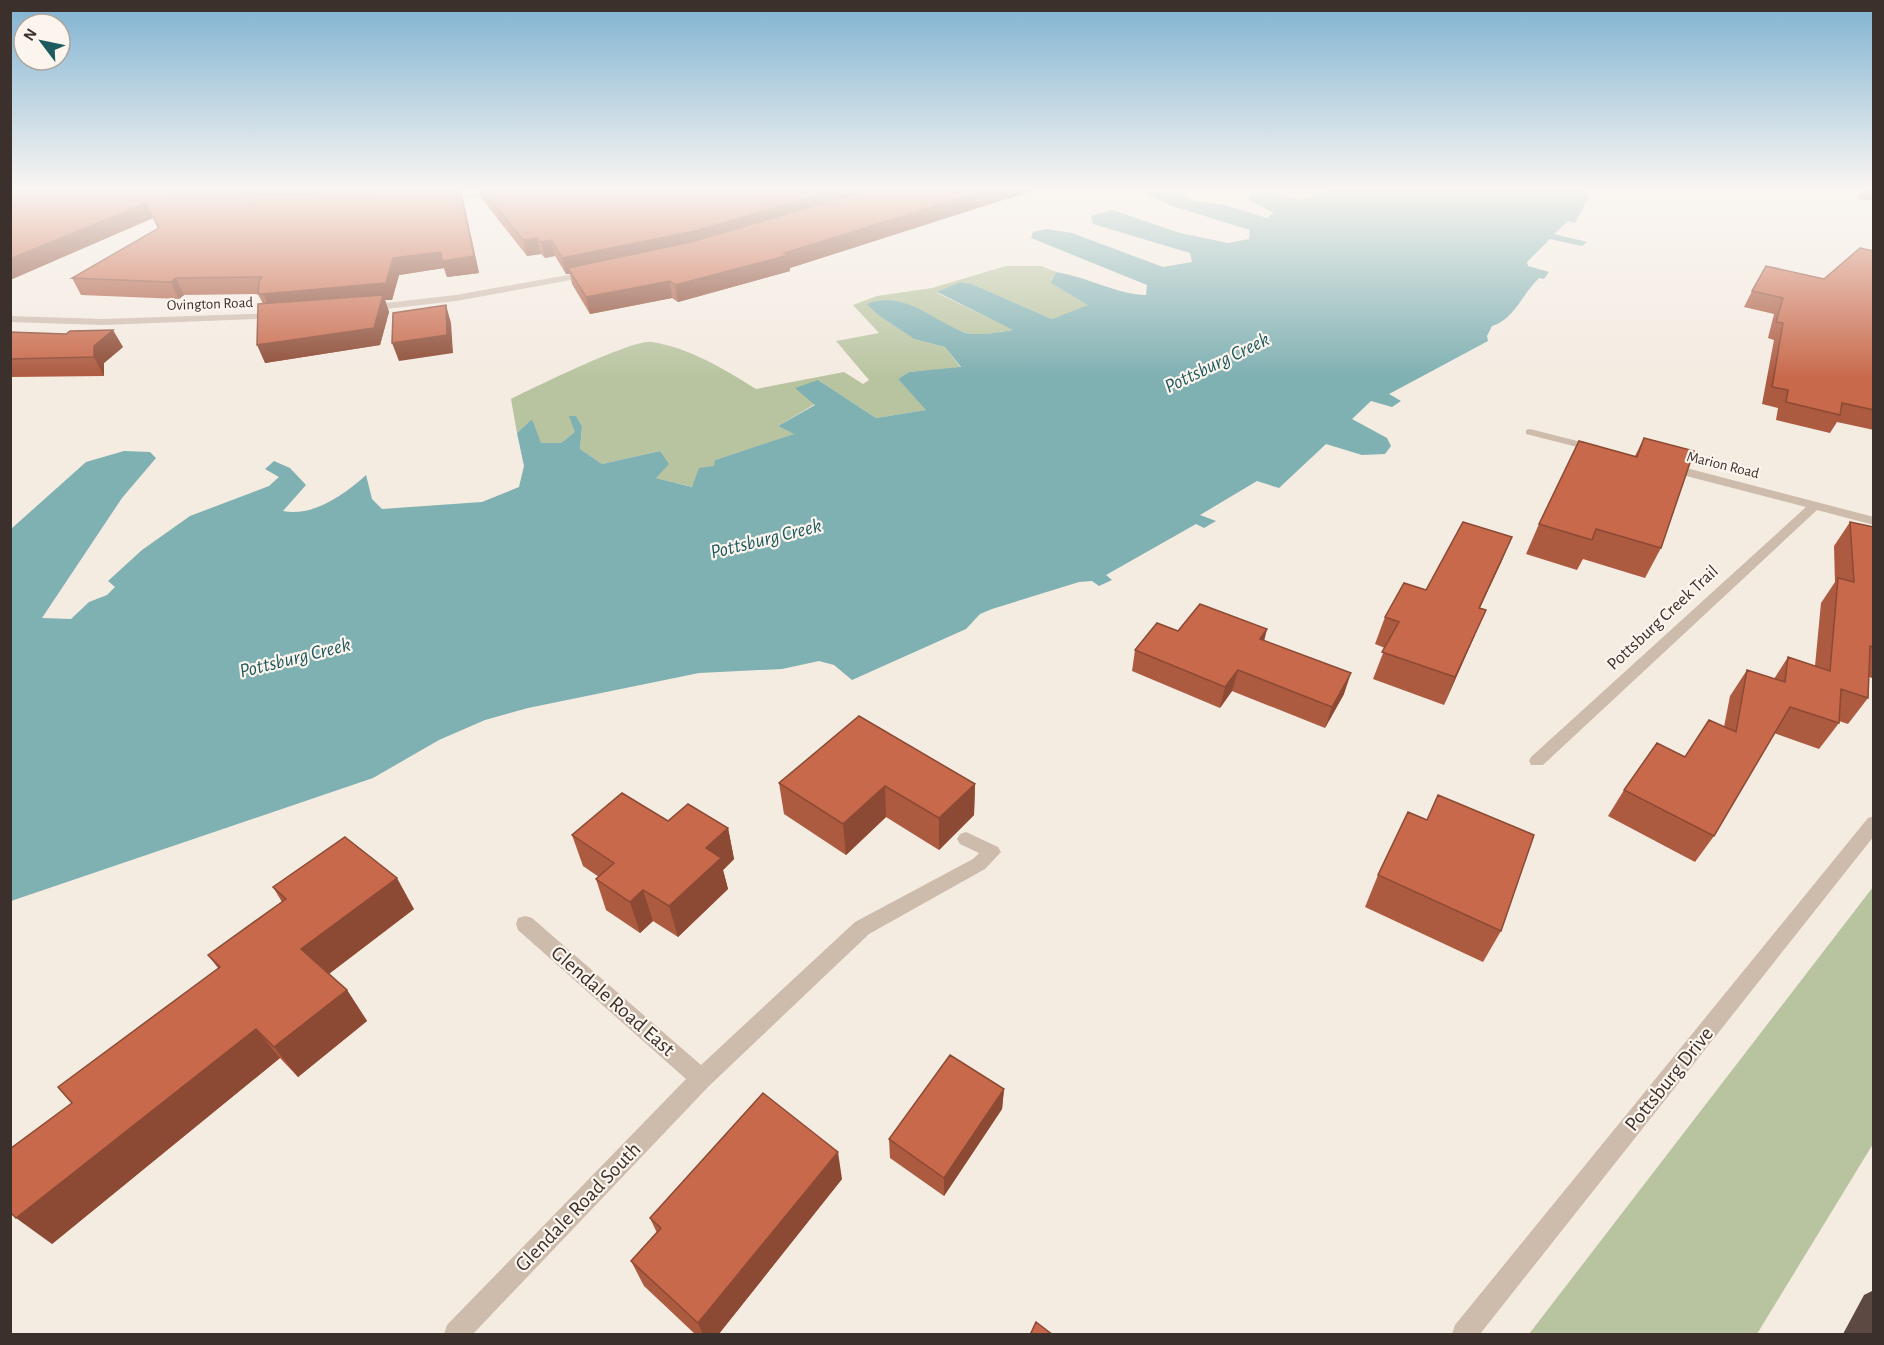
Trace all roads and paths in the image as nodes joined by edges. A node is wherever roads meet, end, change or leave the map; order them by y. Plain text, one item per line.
1 (598, 273) edge
2 (358, 309) edge
3 (290, 316) edge
4 (10, 319) edge
5 (1530, 432) dead end
6 (1608, 452) edge
7 (1653, 463) edge
8 (1816, 504) junction
9 (1874, 521) edge
10 (1537, 762) dead end
11 (1874, 823) edge
12 (966, 838) dead end
13 (525, 924) dead end
14 (701, 1079) junction
15 (1874, 1305) edge
16 (456, 1335) edge
17 (1464, 1335) edge
18 (1857, 1335) edge

1 - 2 street
3 - 4 street, Ovington Road
5 - 6 street
7 - 8 street, Marion Road
8 - 9 street, Marion Road
8 - 10 street, Pottsburg Creek Trail
11 - 17 street, Pottsburg Drive
12 - 14 street, Glendale Road South
13 - 14 street, Glendale Road East
14 - 16 street, Glendale Road South
15 - 18 highway

